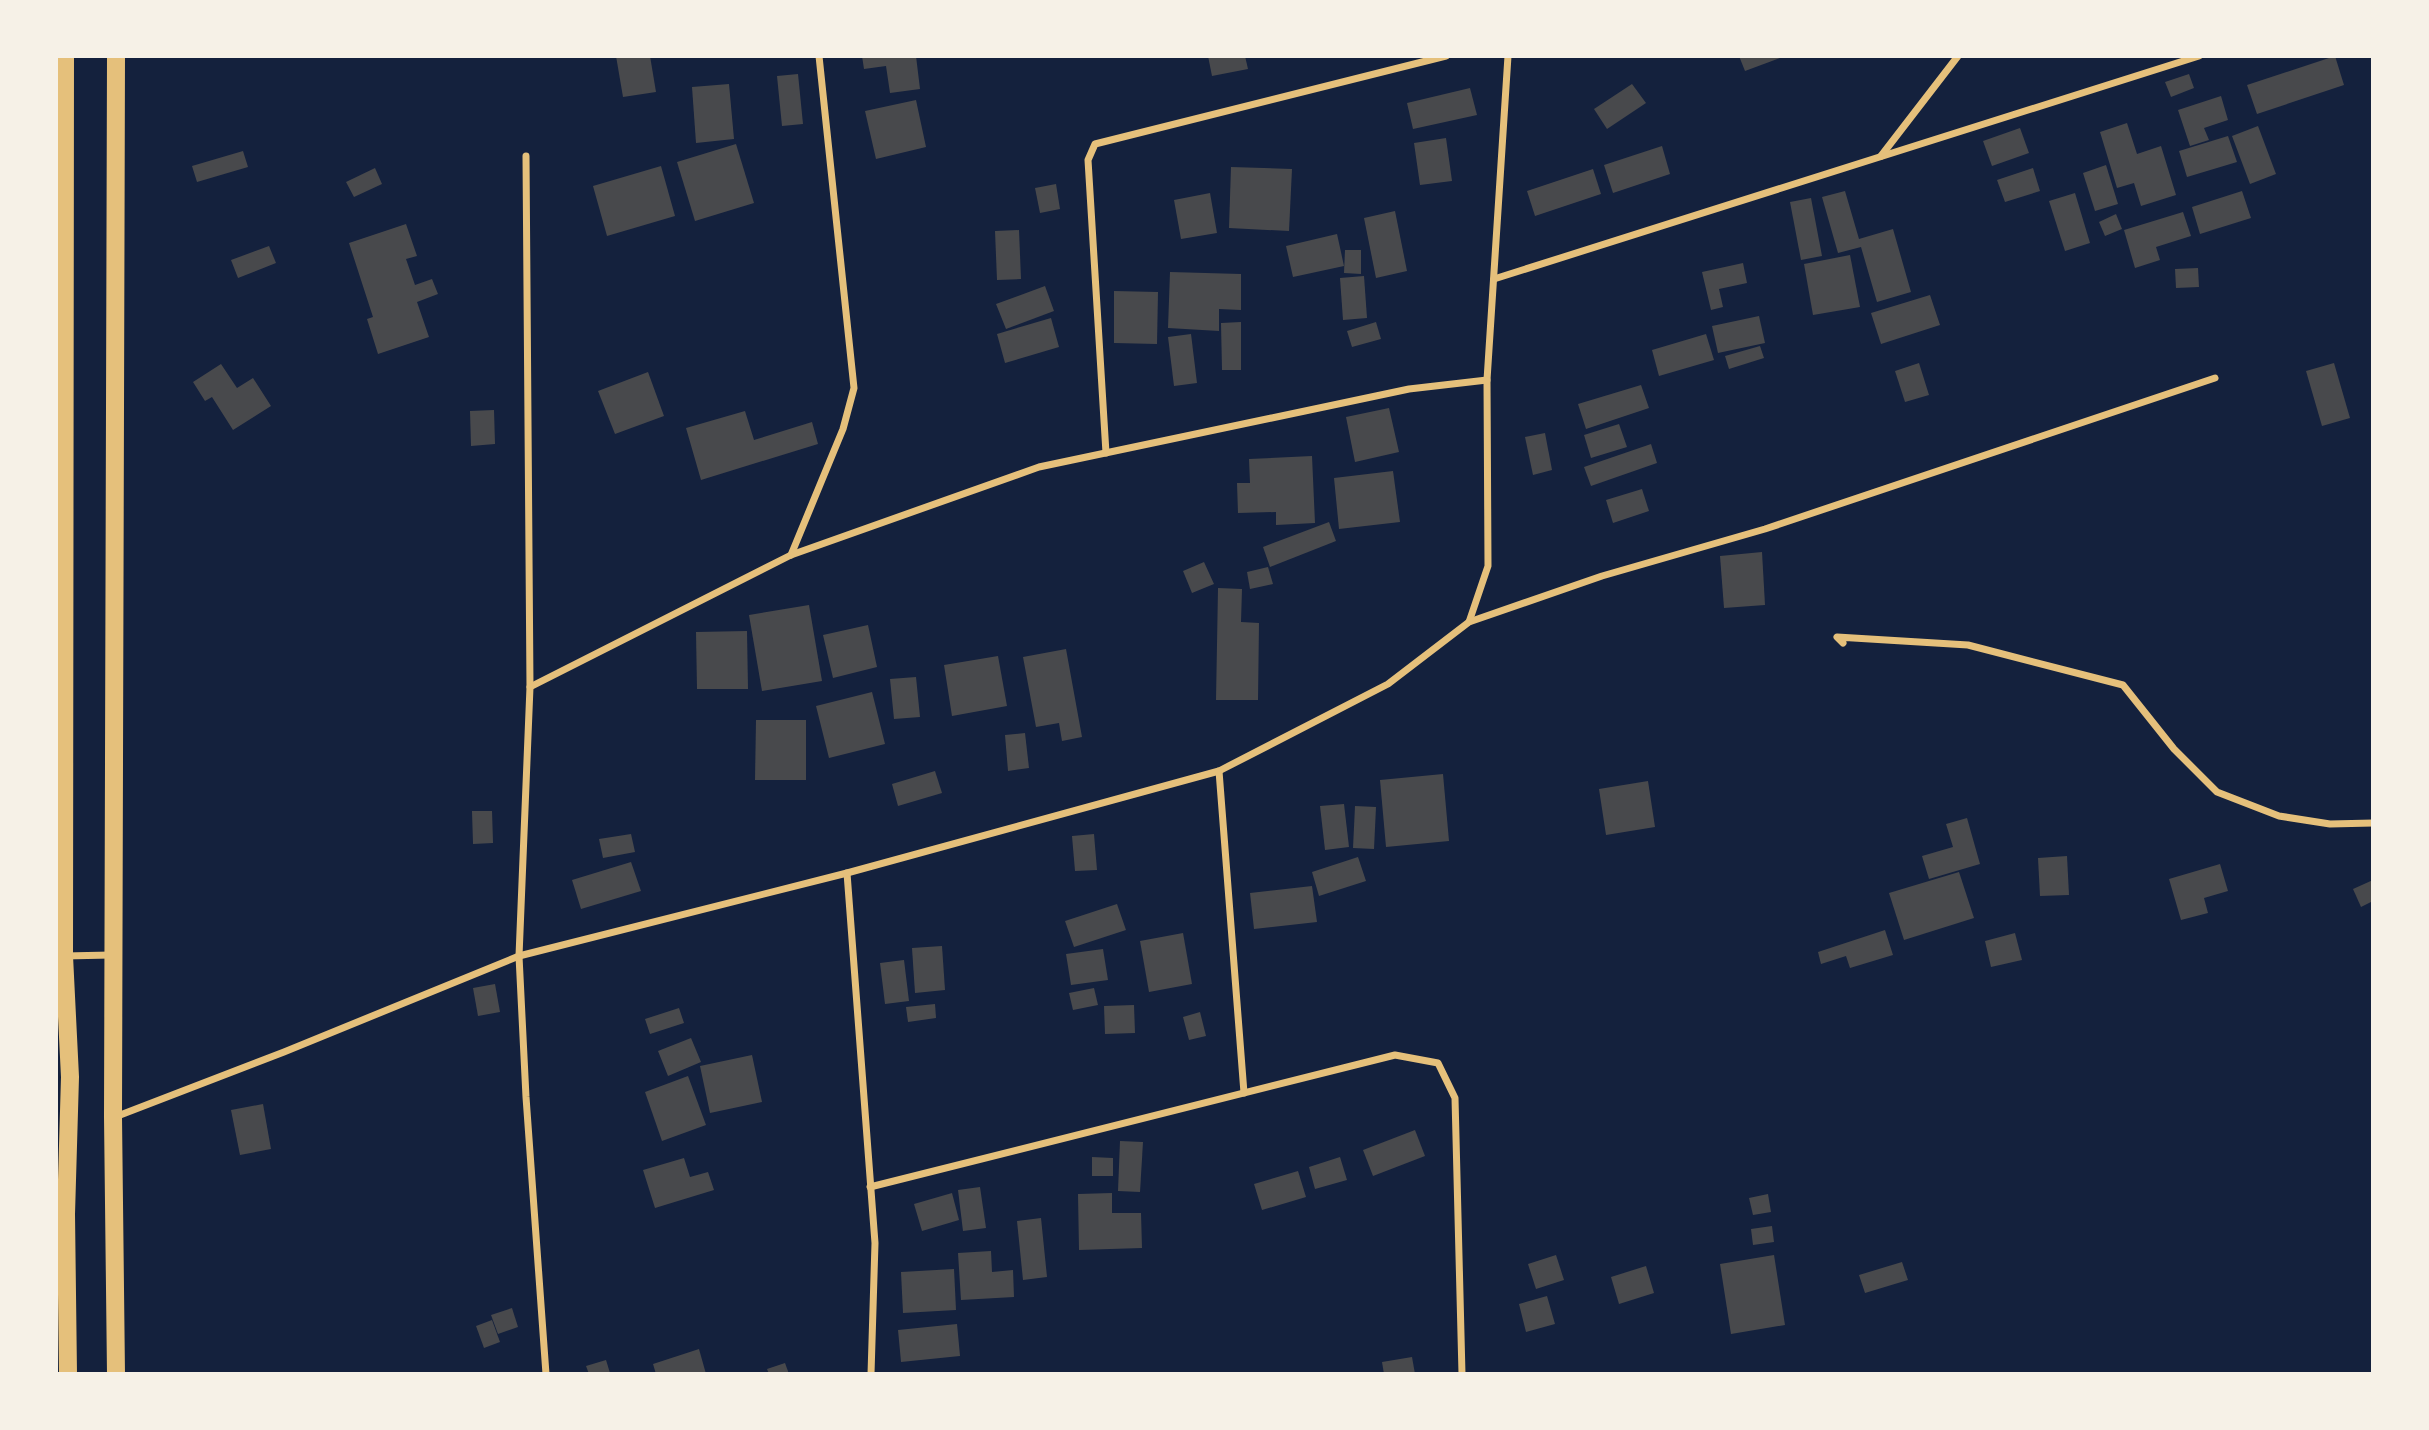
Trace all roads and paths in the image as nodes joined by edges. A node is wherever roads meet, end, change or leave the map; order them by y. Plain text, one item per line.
1 (65, 56) edge
2 (116, 56) edge
3 (819, 56) edge
4 (1446, 56) edge
5 (1508, 56) edge
6 (1958, 56) edge
7 (2199, 56) edge
8 (527, 156) dead end
9 (1881, 156) junction
10 (1494, 279) junction
11 (2215, 378) dead end
12 (1487, 380) junction
13 (1106, 453) junction
14 (791, 555) junction
15 (1469, 622) junction
16 (1843, 643) dead end
17 (530, 687) junction
18 (1219, 771) junction
19 (2373, 823) edge
20 (847, 873) junction
21 (114, 955) junction
22 (60, 956) edge
23 (519, 956) junction
24 (1244, 1093) junction
25 (113, 1118) junction
26 (870, 1186) junction
27 (61, 1214) edge
28 (68, 1374) edge
29 (116, 1374) edge
30 (546, 1374) edge
31 (871, 1374) edge
32 (1462, 1374) edge

1 - 22 main road
2 - 21 main road
3 - 14 street
4 - 13 street
5 - 10 street
6 - 9 street
7 - 9 street
8 - 17 street
9 - 10 street
10 - 12 street
11 - 15 street
12 - 13 street
12 - 15 street
13 - 14 street
14 - 17 street
15 - 18 street
16 - 19 street
17 - 23 street
18 - 20 street
18 - 24 street
20 - 23 street
20 - 26 street
21 - 22 street
21 - 25 main road
22 - 27 main road
23 - 25 street
23 - 30 street
24 - 26 street
24 - 32 street
25 - 29 main road
26 - 31 street
27 - 28 main road

